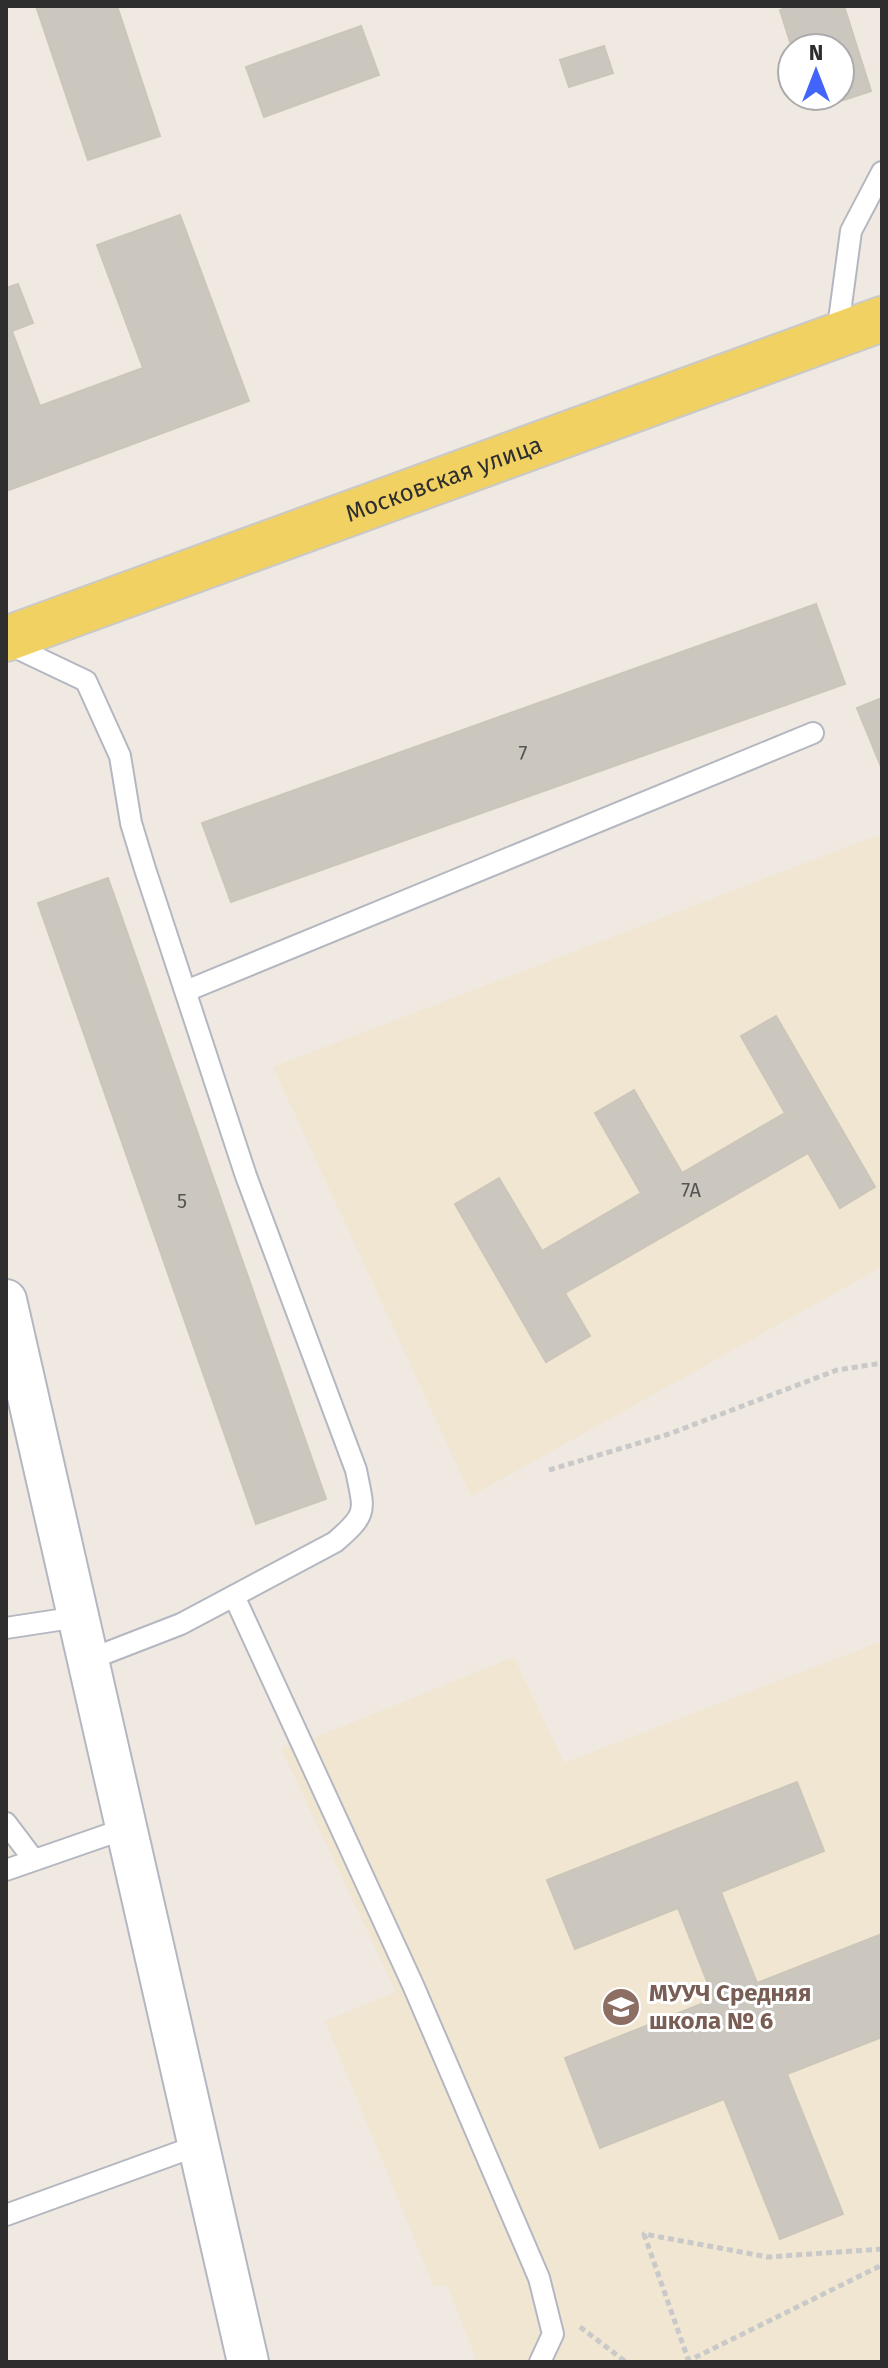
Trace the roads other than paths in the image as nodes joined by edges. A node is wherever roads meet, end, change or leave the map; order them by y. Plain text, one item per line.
1 (882, 172) edge
2 (882, 319) edge
3 (836, 335) junction
4 (6, 641) edge
5 (813, 733) dead end
6 (186, 991) junction
7 (6, 1300) edge
8 (234, 1596) junction
9 (78, 1617) junction
10 (6, 1628) edge
11 (88, 1660) junction
12 (6, 1823) edge
13 (127, 1828) junction
14 (34, 1860) junction
15 (6, 1870) edge
16 (199, 2145) junction
17 (6, 2215) edge
18 (248, 2362) edge
19 (540, 2362) edge

1 - 3 lane
2 - 3 main road, Московская улица
3 - 4 main road, Московская улица
4 - 6 lane
5 - 6 lane
6 - 8 lane
7 - 9 street
8 - 11 lane
8 - 19 lane
9 - 10 lane
9 - 11 street
11 - 13 street
12 - 14 lane
13 - 14 lane
13 - 16 street
14 - 15 lane
16 - 17 lane
16 - 18 street

